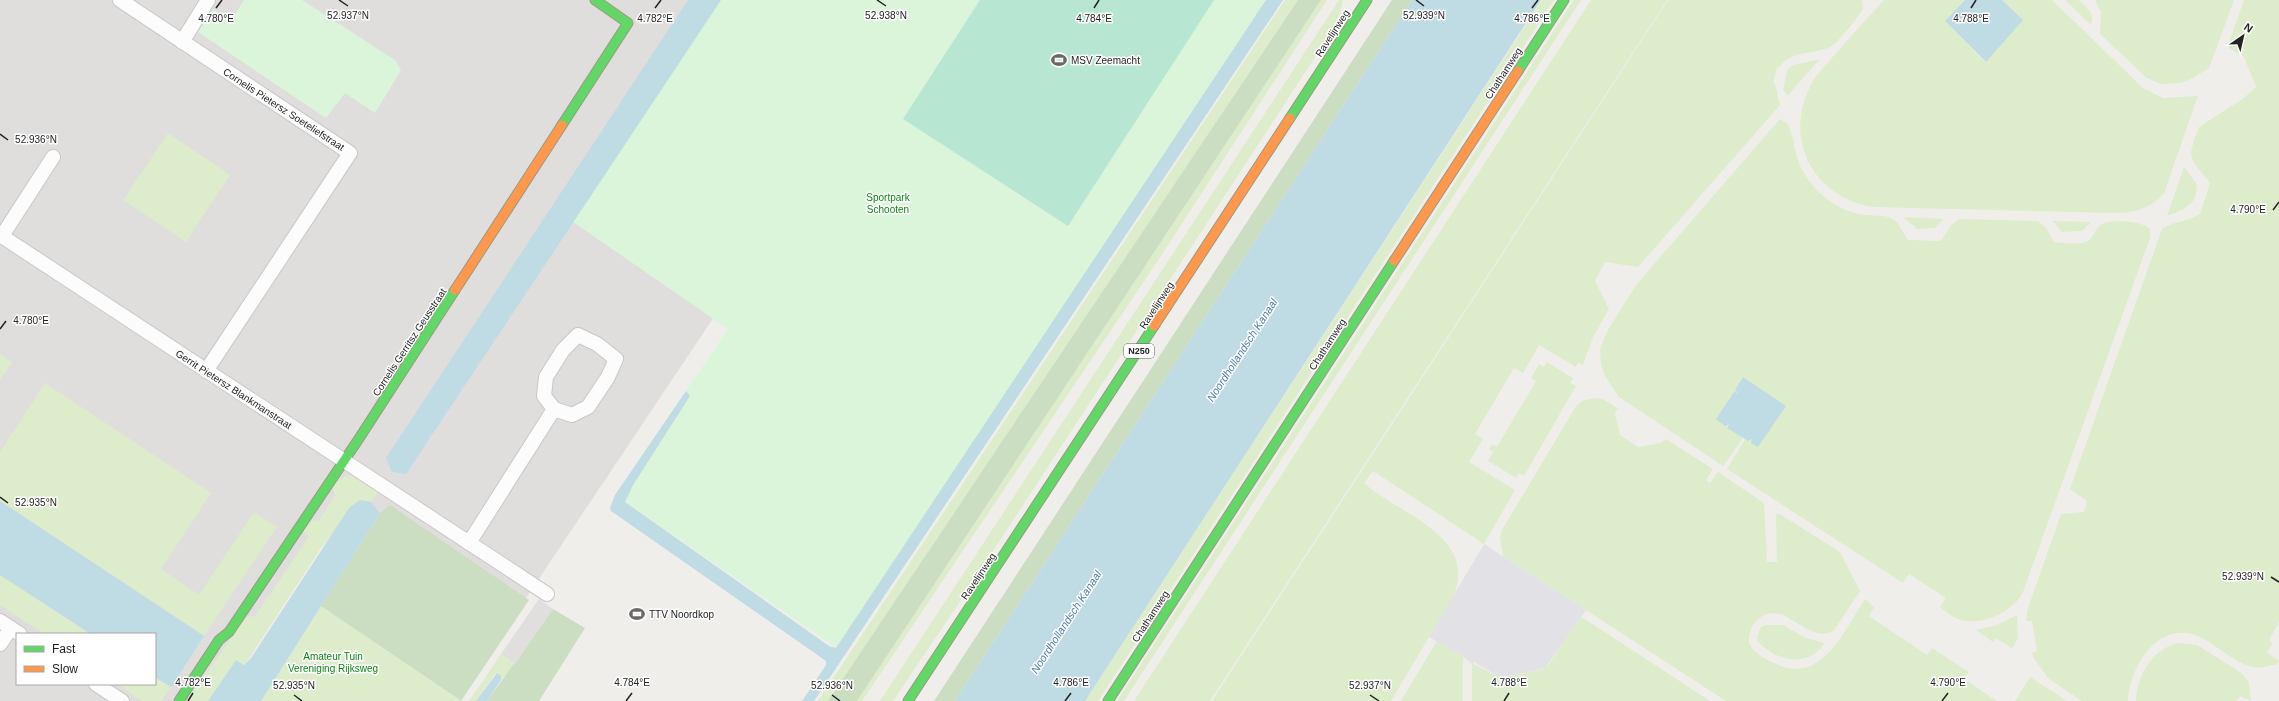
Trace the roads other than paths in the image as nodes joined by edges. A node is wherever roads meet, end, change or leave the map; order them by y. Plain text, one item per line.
1 (120, 0) edge
2 (208, 0) edge
3 (595, 0) edge
4 (1367, 0) edge
5 (1564, 0) edge
6 (182, 42) junction
7 (53, 157) dead end
8 (1, 235) edge
9 (206, 370) junction
10 (554, 410) junction
11 (344, 461) junction
12 (469, 542) junction
13 (547, 594) dead end
14 (10, 628) edge
15 (0, 644) edge
16 (98, 685) edge
17 (122, 701) edge
18 (179, 701) edge
19 (908, 701) edge
20 (1108, 701) edge

1 - 6 street, Cornelis Pietersz Soeteliefstraat
2 - 6 street
3 - 11 street, Cornelis Gerritsz Geusstraat
4 - 19 street, Ravelijnweg / N250
5 - 20 street, Chathamweg
6 - 9 street, Cornelis Pietersz Soeteliefstraat
7 - 8 street
8 - 9 street, Gerrit Pietersz Blankmanstraat
9 - 11 street, Gerrit Pietersz Blankmanstraat
10 - 10 street
10 - 12 street
11 - 12 street, Gerrit Pietersz Blankmanstraat
11 - 18 street, Cornelis Gerritsz Geusstraat
12 - 13 street, Gerrit Pietersz Blankmanstraat
14 - 15 street
16 - 17 street

